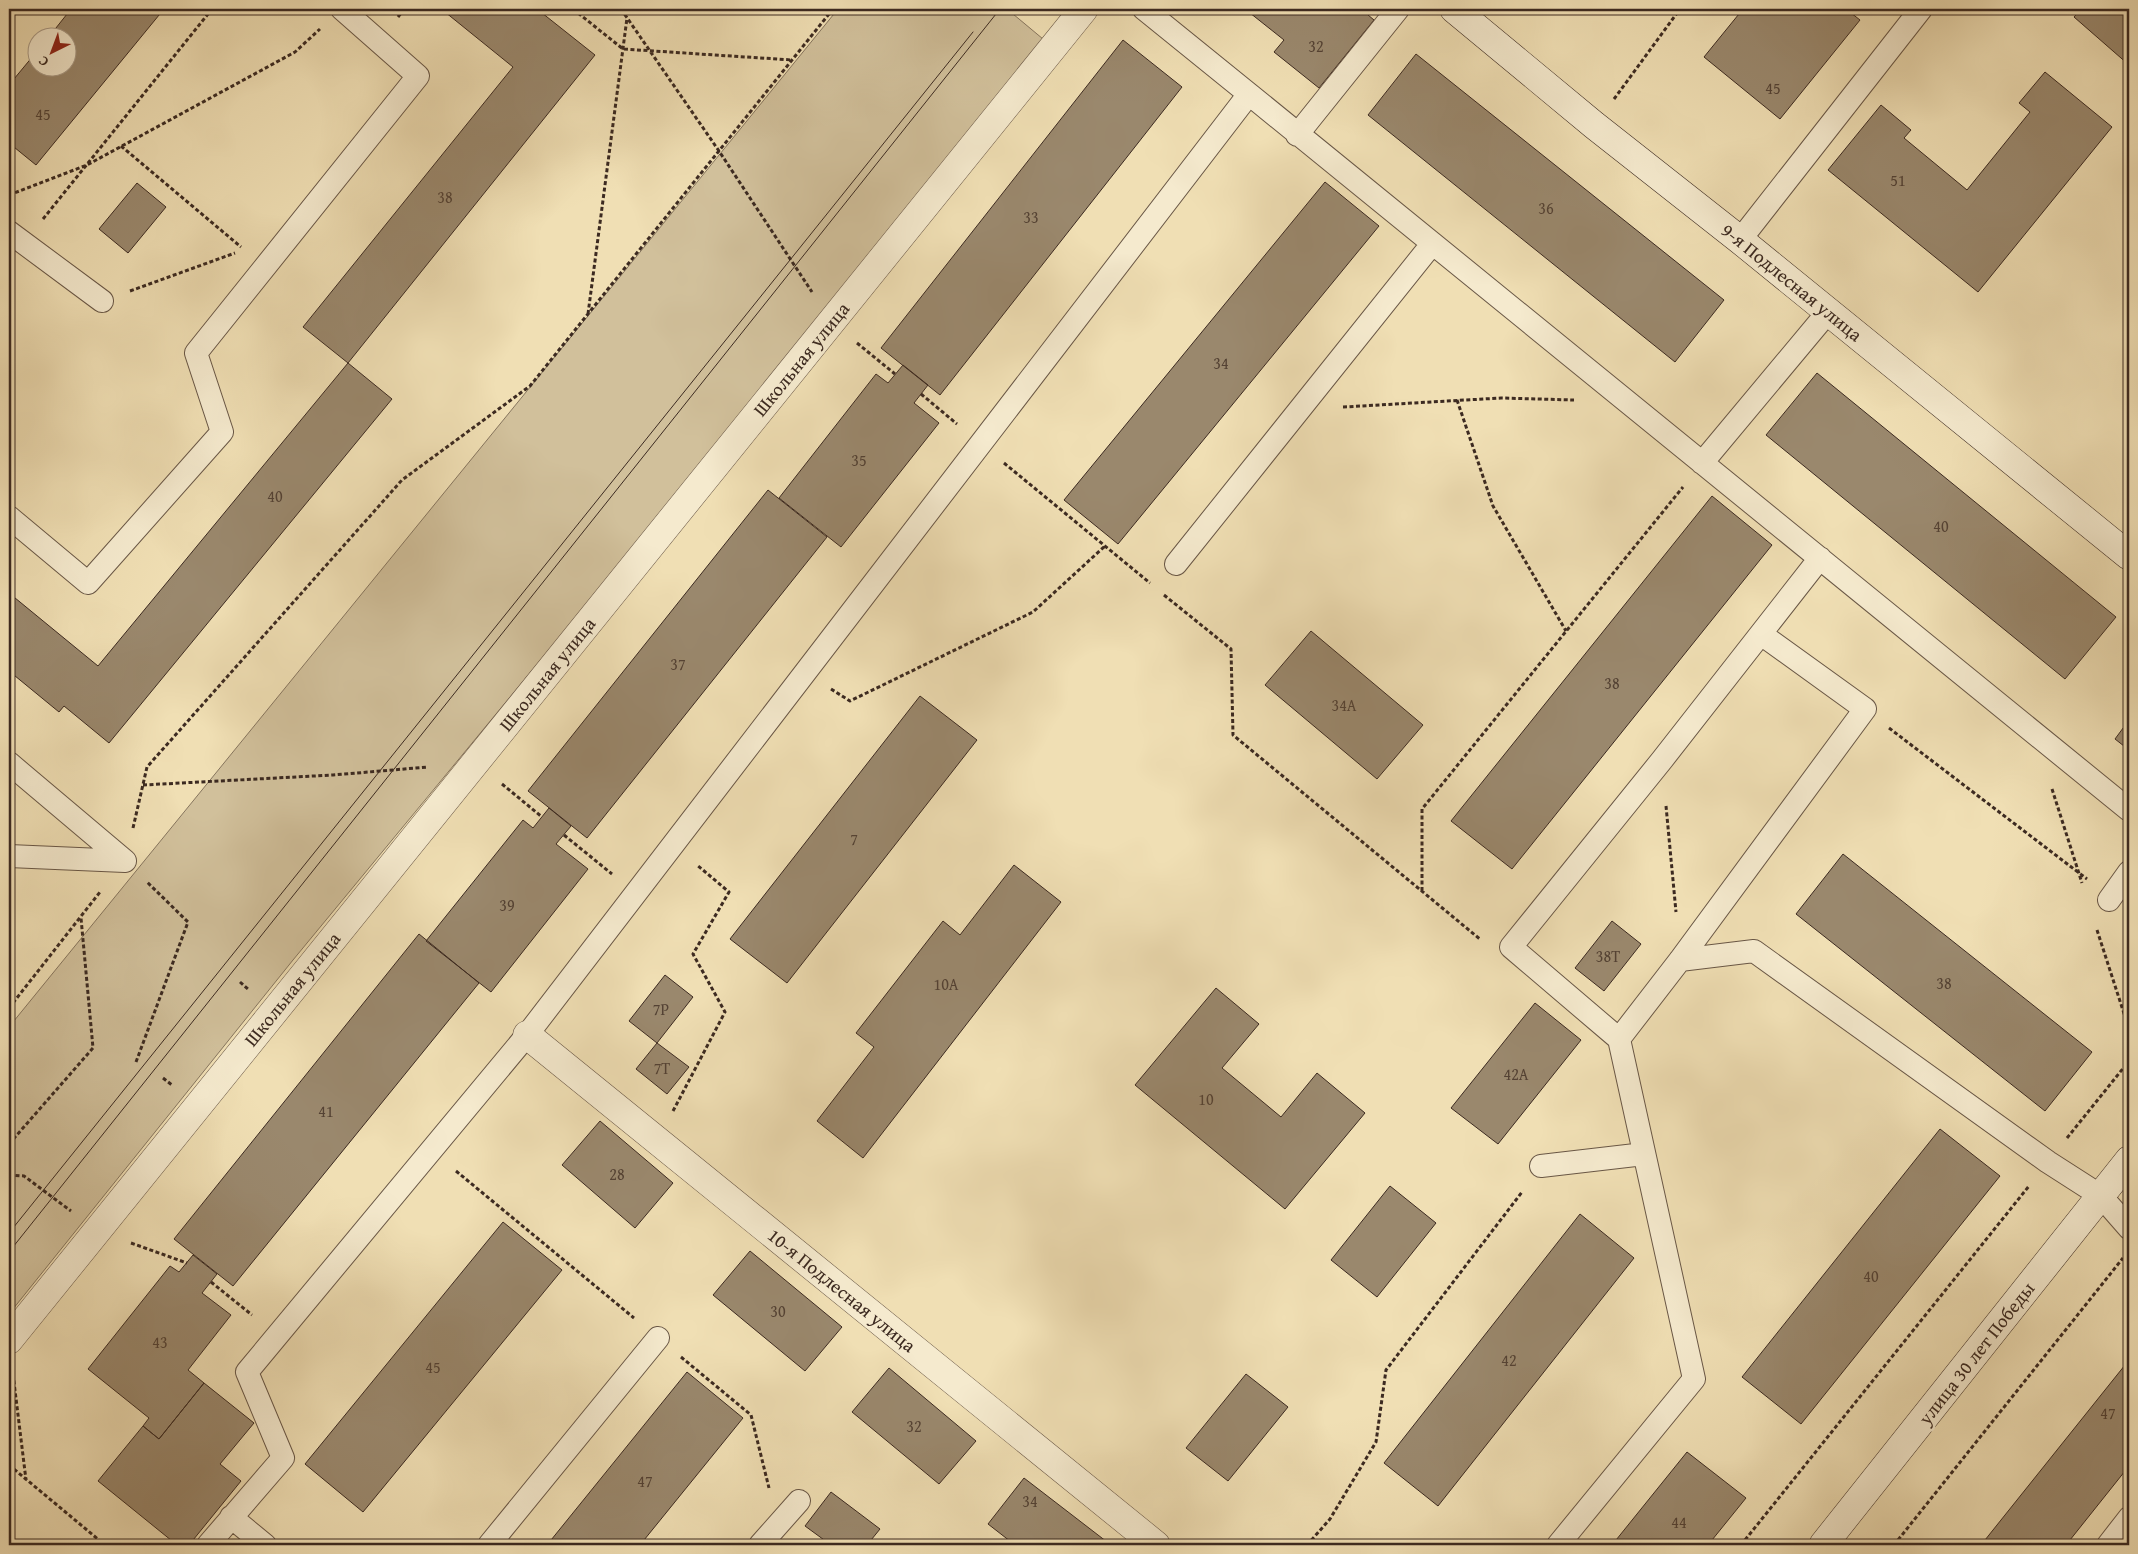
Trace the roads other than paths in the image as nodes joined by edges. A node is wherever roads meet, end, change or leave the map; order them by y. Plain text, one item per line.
1 (342, 9) edge
2 (1084, 9) edge
3 (1144, 9) edge
4 (1398, 9) edge
5 (1454, 9) edge
6 (1921, 9) edge
7 (1249, 94) junction
8 (1297, 135) junction
9 (16, 238) edge
10 (1740, 240) junction
11 (1432, 244) junction
12 (102, 301) road end
13 (1828, 312) junction
14 (1702, 463) junction
15 (9, 517) edge
16 (2129, 556) edge
17 (1820, 558) junction
18 (1176, 564) dead end
19 (1760, 634) junction
20 (9, 763) edge
21 (2129, 810) edge
22 (9, 856) edge
23 (2129, 872) edge
24 (2108, 900) road end
25 (1680, 960) junction
26 (527, 1034) junction
27 (1619, 1039) junction
28 (1644, 1154) junction
29 (2129, 1160) edge
30 (1541, 1166) road end
31 (2101, 1196) junction
32 (2129, 1228) edge
33 (658, 1338) dead end
34 (9, 1340) edge
35 (798, 1501) dead end
36 (231, 1517) junction
37 (2129, 1518) edge
38 (208, 1545) edge
39 (265, 1545) edge
40 (489, 1545) edge
41 (760, 1545) edge
42 (1156, 1545) edge
43 (1558, 1545) edge
44 (1823, 1545) edge
45 (2108, 1545) edge

1 - 15 lane
2 - 34 street, Школьная улица
3 - 7 lane
4 - 8 lane
5 - 10 street, 9-я Подлесная улица
6 - 10 lane
7 - 8 lane
7 - 26 lane
8 - 11 lane
9 - 12 lane
10 - 13 street, 9-я Подлесная улица
11 - 14 lane
11 - 18 lane
13 - 14 lane
13 - 16 street, 9-я Подлесная улица
14 - 17 lane
17 - 19 lane
17 - 21 lane
19 - 25 lane
19 - 27 lane
20 - 22 lane
23 - 24 lane
25 - 27 lane
25 - 31 lane
26 - 36 lane
26 - 42 street, 10-я Подлесная улица
27 - 28 lane
28 - 30 lane
28 - 43 lane
29 - 31 street, улица 30 лет Победы
31 - 32 lane
31 - 44 street, улица 30 лет Победы
33 - 40 lane
35 - 41 lane
36 - 38 lane
36 - 39 lane
37 - 45 lane

